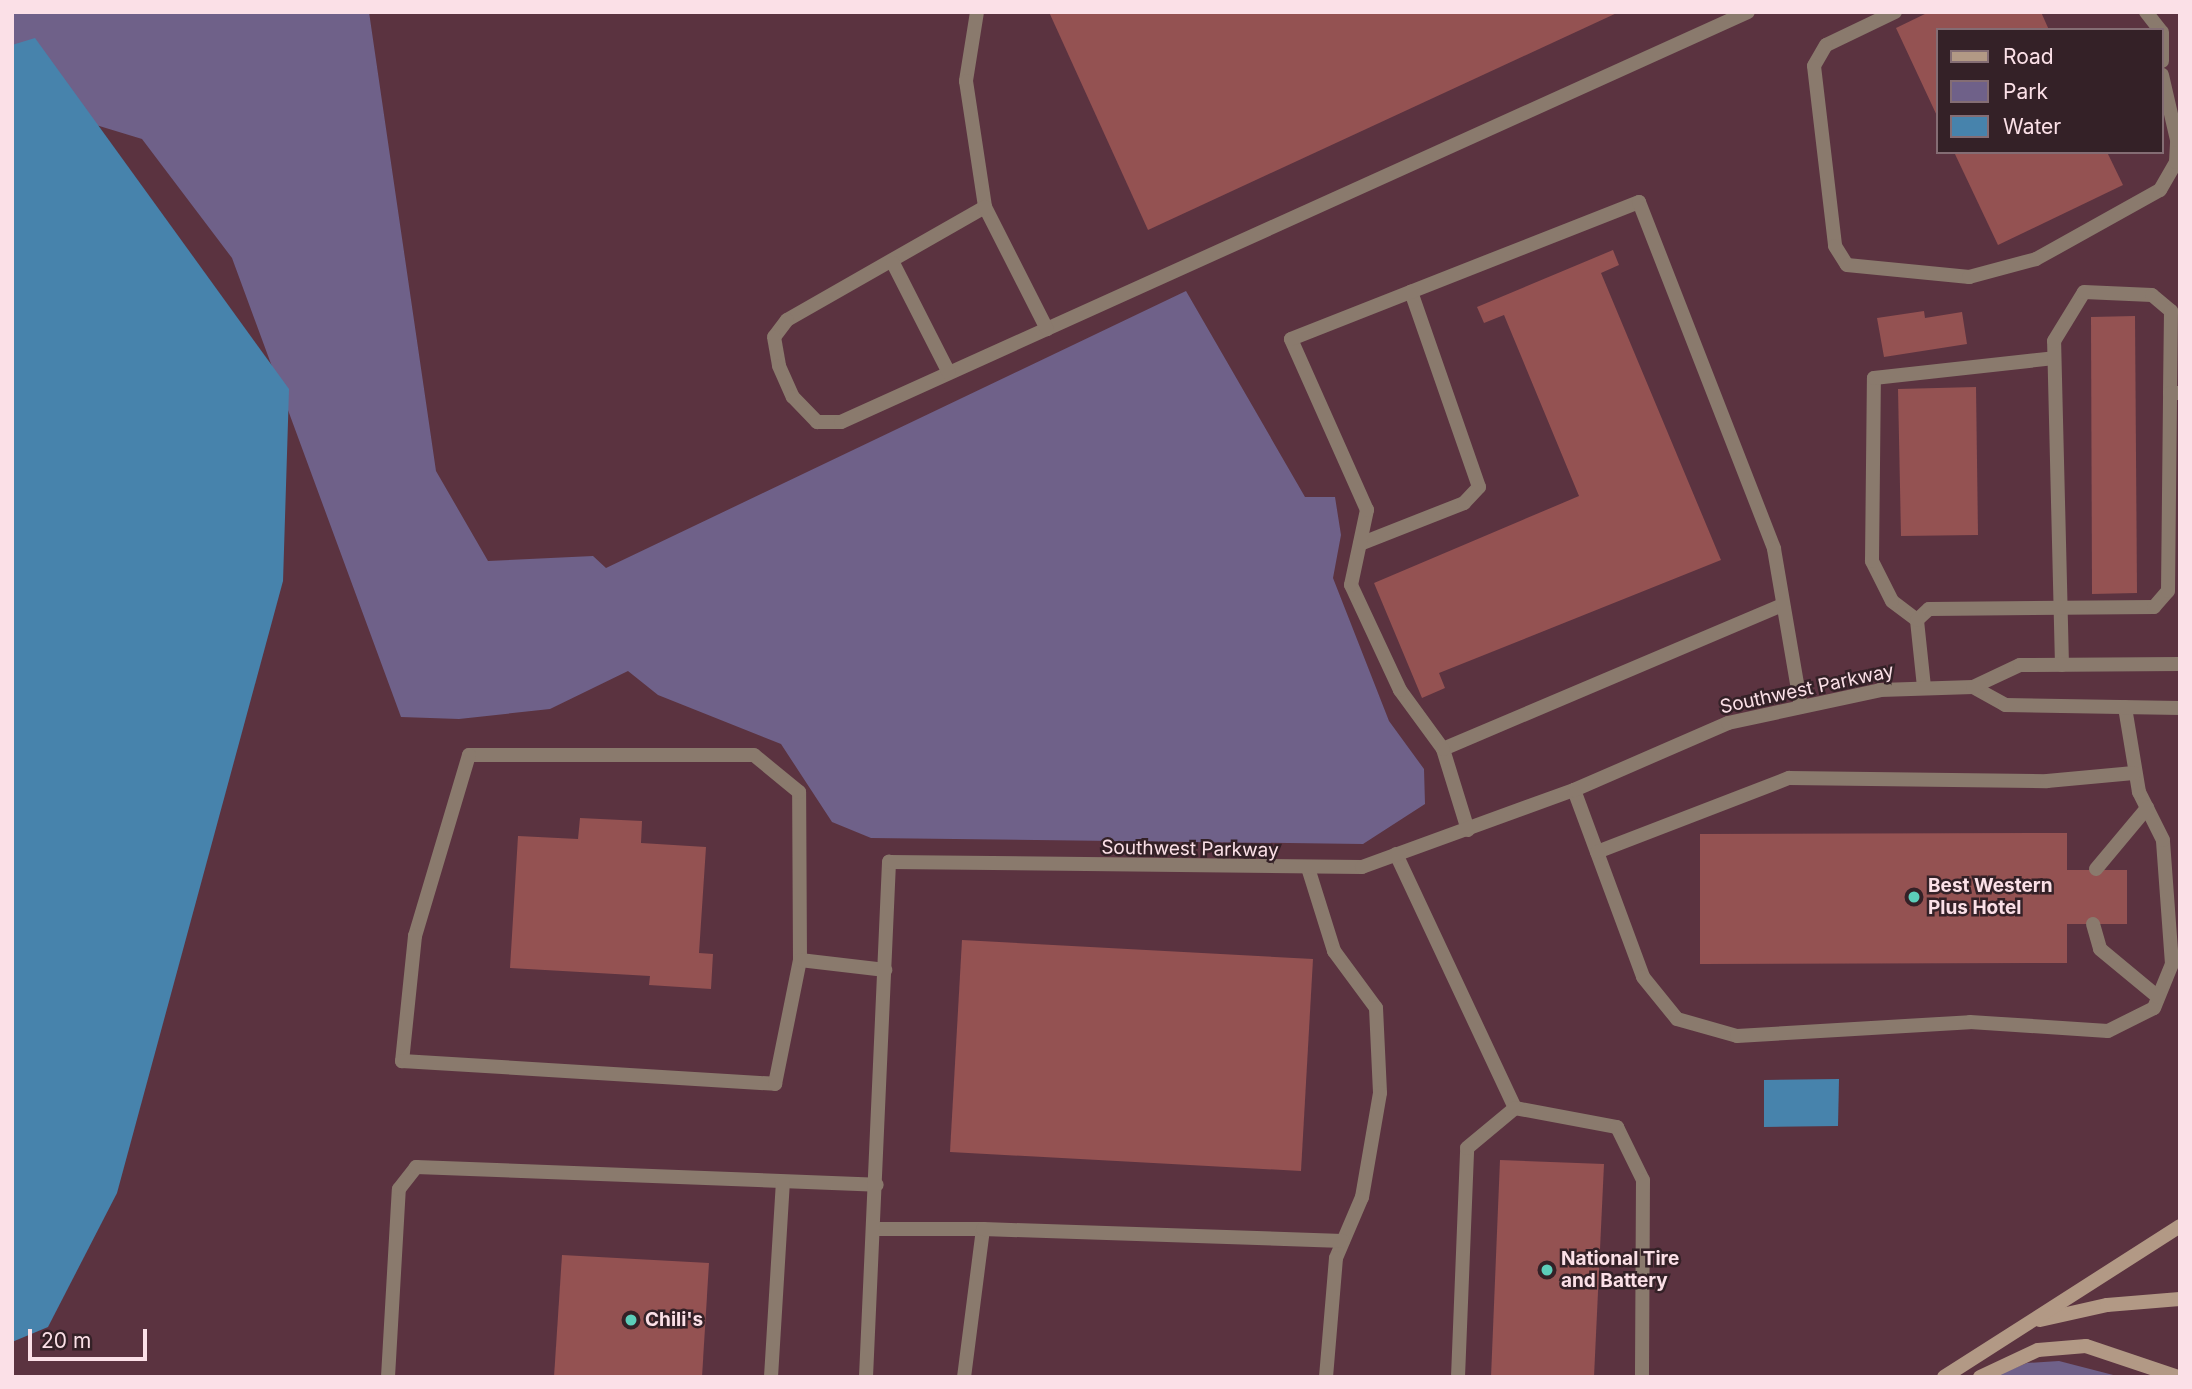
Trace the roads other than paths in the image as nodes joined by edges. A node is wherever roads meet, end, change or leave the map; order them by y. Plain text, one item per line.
1 (977, 12) edge
2 (1748, 12) edge
3 (1895, 12) edge
4 (2146, 12) edge
5 (2159, 28) edge
6 (2164, 87) edge
7 (985, 207) junction
8 (893, 263) junction
9 (1410, 292) junction
10 (1047, 329) junction
11 (2054, 358) junction
12 (949, 373) junction
13 (2175, 393) edge
14 (1360, 544) junction
15 (1783, 605) junction
16 (2060, 609) junction
17 (1917, 620) junction
18 (2180, 664) edge
19 (2062, 665) junction
20 (1924, 687) junction
21 (1973, 687) junction
22 (1801, 707) junction
23 (2125, 707) junction
24 (2180, 708) edge
25 (1443, 749) junction
26 (2134, 773) junction
27 (1574, 790) junction
28 (2147, 808) junction
29 (1468, 830) junction
30 (1597, 852) junction
31 (1396, 854) junction
32 (2096, 870) dead end
33 (1309, 871) junction
34 (2093, 925) dead end
35 (800, 960) junction
36 (885, 970) junction
37 (2158, 997) junction
38 (1515, 1108) junction
39 (783, 1182) junction
40 (877, 1185) junction
41 (2180, 1226) edge
42 (875, 1229) junction
43 (983, 1229) junction
44 (1343, 1241) junction
45 (2180, 1299) edge
46 (2030, 1322) junction
47 (388, 1377) edge
48 (771, 1377) edge
49 (866, 1377) edge
50 (964, 1377) edge
51 (1326, 1377) edge
52 (1458, 1377) edge
53 (1642, 1377) edge
54 (1944, 1377) edge
55 (1980, 1377) edge
56 (2178, 1377) edge

1 - 7 street
2 - 10 street
3 - 6 street
4 - 5 street
7 - 8 street
7 - 10 street
8 - 12 street
8 - 12 street
9 - 14 street
9 - 14 street
9 - 15 street
10 - 12 street
11 - 13 street
11 - 16 street
11 - 17 street
13 - 16 street
14 - 25 street
15 - 22 street
15 - 25 street
16 - 17 street
16 - 19 street
17 - 20 street
18 - 19 street, Southwest Parkway
19 - 21 street, Southwest Parkway
20 - 21 street, Southwest Parkway
20 - 22 street, Southwest Parkway
21 - 23 street, Southwest Parkway
22 - 27 street, Southwest Parkway
23 - 24 street, Southwest Parkway
23 - 26 street
25 - 29 street
26 - 28 street
26 - 30 street
27 - 29 street, Southwest Parkway
27 - 30 street
28 - 32 street
28 - 37 street
29 - 31 street, Southwest Parkway
30 - 37 street
31 - 33 street, Southwest Parkway
31 - 38 street
33 - 36 street, Southwest Parkway
33 - 44 street
34 - 37 street
35 - 35 street
35 - 36 street
36 - 40 street, Southwest Parkway
38 - 52 street
38 - 53 street
39 - 40 street
39 - 47 street
39 - 48 street
40 - 42 street, Southwest Parkway
41 - 46 main road
42 - 43 street
42 - 49 street, Southwest Parkway
43 - 44 street
43 - 50 street
44 - 51 street
45 - 46 main road
46 - 54 main road
55 - 56 main road

